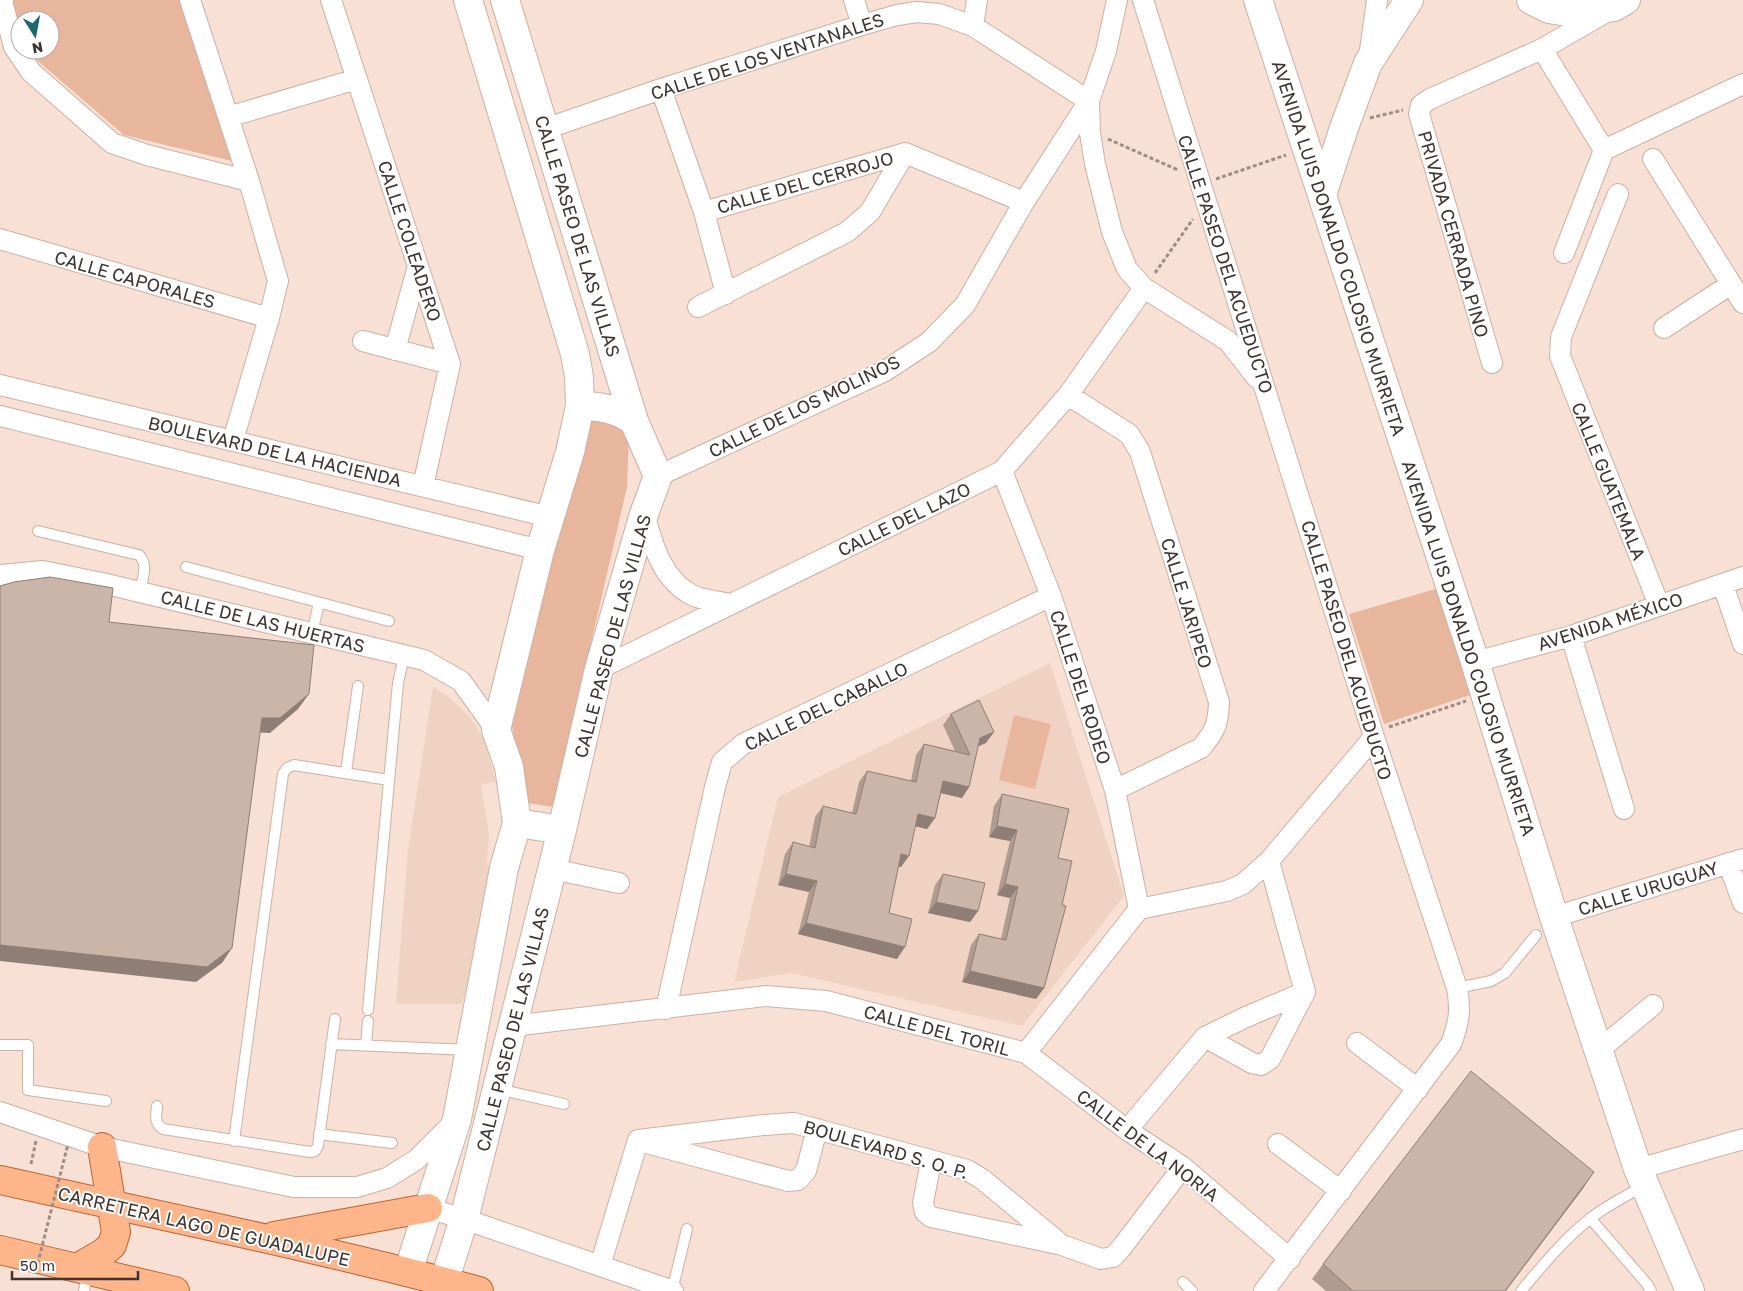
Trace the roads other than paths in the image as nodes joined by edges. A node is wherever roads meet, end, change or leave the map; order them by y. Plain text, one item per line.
1 (4, 0) edge
2 (190, 0) edge
3 (331, 0) edge
4 (468, 0) edge
5 (504, 0) edge
6 (854, 0) edge
7 (977, 0) edge
8 (1117, 0) edge
9 (1143, 0) edge
10 (1258, 0) edge
11 (1377, 0) edge
12 (1409, 0) edge
13 (1531, 0) edge
14 (1620, 4) edge
15 (862, 26) junction
16 (972, 26) junction
17 (7, 49) edge
18 (1542, 49) junction
19 (1368, 64) junction
20 (356, 79) junction
21 (1743, 84) edge
22 (661, 89) junction
23 (1089, 101) junction
24 (228, 117) junction
25 (545, 129) junction
26 (1604, 150) junction
27 (906, 153) junction
28 (1653, 159) dead end
29 (249, 181) junction
30 (1618, 194) dead end
31 (1322, 195) junction
32 (1024, 202) junction
33 (704, 212) junction
34 (0, 238) edge
35 (1564, 253) dead end
36 (418, 266) junction
37 (1731, 284) junction
38 (1144, 288) junction
39 (726, 294) junction
40 (1743, 303) edge
41 (698, 307) dead end
42 (269, 318) junction
43 (1664, 328) dead end
44 (363, 342) dead end
45 (395, 350) junction
46 (1492, 363) dead end
47 (450, 364) junction
48 (0, 385) edge
49 (1266, 389) junction
50 (1068, 395) junction
51 (580, 406) junction
52 (0, 416) edge
53 (634, 421) junction
54 (235, 433) junction
55 (1002, 472) junction
56 (658, 476) junction
57 (423, 486) junction
58 (644, 514) junction
59 (550, 517) junction
60 (38, 531) dead end
61 (540, 550) junction
62 (186, 567) dead end
63 (0, 575) edge
64 (1743, 577) edge
65 (1723, 584) junction
66 (140, 592) junction
67 (1052, 596) junction
68 (319, 603) junction
69 (729, 604) junction
70 (1659, 605) junction
71 (389, 621) dead end
72 (312, 633) junction
73 (1571, 636) junction
74 (1743, 644) edge
75 (404, 656) junction
76 (1475, 662) junction
77 (599, 669) junction
78 (358, 686) dead end
79 (496, 730) junction
80 (1374, 737) junction
81 (346, 772) junction
82 (389, 780) junction
83 (1115, 790) junction
84 (1624, 809) dead end
85 (516, 823) junction
86 (562, 830) junction
87 (1269, 861) junction
88 (1736, 861) edge
89 (552, 869) junction
90 (619, 883) dead end
91 (1743, 903) edge
92 (1139, 909) junction
93 (1545, 926) junction
94 (1456, 988) junction
95 (1305, 992) junction
96 (1653, 1005) dead end
97 (666, 1009) junction
98 (368, 1010) dead end
99 (335, 1018) dead end
100 (368, 1021) dead end
101 (512, 1026) junction
102 (1205, 1037) junction
103 (1357, 1043) dead end
104 (331, 1044) junction
105 (0, 1045) edge
106 (366, 1045) junction
107 (470, 1050) junction
108 (1598, 1050) junction
109 (1026, 1053) junction
110 (497, 1089) junction
111 (1418, 1089) junction
112 (106, 1101) dead end
113 (564, 1104) dead end
114 (157, 1106) dead end
115 (0, 1112) edge
116 (457, 1119) junction
117 (488, 1126) junction
118 (817, 1129) junction
119 (1127, 1130) junction
120 (319, 1134) junction
121 (638, 1140) junction
122 (1743, 1140) edge
123 (234, 1141) junction
124 (392, 1143) dead end
125 (1278, 1144) dead end
126 (102, 1147) junction
127 (931, 1161) junction
128 (1183, 1166) junction
129 (1641, 1177) junction
130 (13, 1183) edge
131 (1341, 1191) junction
132 (112, 1205) junction
133 (428, 1208) junction
134 (464, 1218) junction
135 (1590, 1218) junction
136 (687, 1228) dead end
137 (264, 1238) junction
138 (1062, 1245) junction
139 (0, 1250) edge
140 (1290, 1259) junction
141 (600, 1266) junction
142 (83, 1276) edge
143 (406, 1282) edge
144 (444, 1282) junction
145 (1183, 1282) dead end
146 (134, 1286) edge
147 (170, 1290) edge
148 (479, 1291) edge
149 (673, 1291) edge
150 (1192, 1291) edge
151 (1264, 1291) edge
152 (1521, 1291) edge
153 (1651, 1291) edge
154 (1690, 1291) edge

1 - 17 street
2 - 24 street
3 - 20 street, CALLE COLEADERO
4 - 51 street
5 - 25 street, CALLE PASEO DE LAS VILLAS
6 - 15 street
7 - 16 street
8 - 23 street, CALLE DE LOS MOLINOS
9 - 49 street, CALLE PASEO DEL ACUEDUCTO
10 - 31 street, AVENIDA LUIS DONALDO COLOSIO MURRIETA
11 - 19 street
12 - 19 street
13 - 14 street
14 - 18 street
15 - 16 street, CALLE DE LOS VENTANALES
15 - 22 street, CALLE DE LOS VENTANALES
16 - 23 street, CALLE DE LOS VENTANALES
17 - 29 street
18 - 26 street
18 - 46 street, PRIVADA CERRADA PINO
19 - 31 street
20 - 24 street
20 - 36 street, CALLE COLEADERO
21 - 26 street
22 - 25 street, CALLE DE LOS VENTANALES
22 - 33 street, CALLE DEL CERROJO
23 - 32 street, CALLE DE LOS MOLINOS
23 - 38 street, CALLE DE LOS MOLINOS
24 - 29 street
25 - 53 street, CALLE PASEO DE LAS VILLAS
26 - 35 street
27 - 32 street, CALLE DEL CERROJO
27 - 33 street, CALLE DEL CERROJO
27 - 39 street, CALLE DEL CERROJO
28 - 37 street
29 - 42 street
30 - 70 street, CALLE GUATEMALA
31 - 76 street, AVENIDA LUIS DONALDO COLOSIO MURRIETA
32 - 56 street, CALLE DE LOS MOLINOS
33 - 39 street, CALLE DEL CERROJO
34 - 42 street, CALLE CAPORALES
36 - 45 street
36 - 47 street, CALLE COLEADERO
37 - 40 street
37 - 43 street
38 - 49 street, CALLE DE LOS MOLINOS
38 - 50 street, CALLE DEL LAZO
39 - 41 street, CALLE DEL CERROJO
42 - 54 street
44 - 45 street
45 - 47 street
47 - 57 street
48 - 54 street, BOULEVARD DE LA HACIENDA
49 - 80 street, CALLE PASEO DEL ACUEDUCTO
50 - 55 street, CALLE DEL LAZO
50 - 83 street, CALLE JARIPEO
51 - 53 street
51 - 59 street
52 - 61 street, BOULEVARD DE LA HACIENDA
53 - 56 street, CALLE PASEO DE LAS VILLAS
54 - 57 street, BOULEVARD DE LA HACIENDA
55 - 67 street, CALLE DEL RODEO
55 - 69 street, CALLE DEL LAZO
56 - 58 street, CALLE PASEO DE LAS VILLAS
57 - 59 street, BOULEVARD DE LA HACIENDA
58 - 69 street
58 - 77 street, CALLE PASEO DE LAS VILLAS
59 - 61 street
60 - 66 lane
61 - 79 street
62 - 68 lane
63 - 66 street, CALLE DE LAS HUERTAS
64 - 65 street, AVENIDA MÉXICO
65 - 70 street, AVENIDA MÉXICO
65 - 74 street
66 - 72 street, CALLE DE LAS HUERTAS
67 - 83 street, CALLE DEL RODEO
67 - 97 street, CALLE DEL CABALLO
68 - 71 lane
68 - 72 lane
69 - 77 street, CALLE DEL LAZO
70 - 73 street, AVENIDA MÉXICO
72 - 75 street, CALLE DE LAS HUERTAS
73 - 76 street, AVENIDA MÉXICO
73 - 84 street
75 - 79 street, CALLE DE LAS HUERTAS
75 - 82 lane
76 - 93 street, AVENIDA LUIS DONALDO COLOSIO MURRIETA
77 - 86 street, CALLE PASEO DE LAS VILLAS
78 - 81 lane
79 - 85 street, CALLE PASEO DE LAS VILLAS
80 - 87 street
80 - 94 street, CALLE PASEO DEL ACUEDUCTO
81 - 82 lane
81 - 123 lane
82 - 98 lane
83 - 92 street, CALLE DEL RODEO
85 - 86 street
85 - 107 street, CALLE PASEO DE LAS VILLAS
86 - 89 street, CALLE PASEO DE LAS VILLAS
87 - 92 street
87 - 95 street
88 - 91 street
88 - 93 street, CALLE URUGUAY
89 - 90 street
89 - 101 street, CALLE PASEO DE LAS VILLAS
92 - 109 street, CALLE DEL TORIL
93 - 94 lane
93 - 108 street, AVENIDA LUIS DONALDO COLOSIO MURRIETA
94 - 111 street, CALLE PASEO DEL ACUEDUCTO
95 - 102 street
95 - 102 street
96 - 108 street
97 - 101 street, CALLE DEL TORIL
97 - 109 street, CALLE DEL TORIL
99 - 104 lane
100 - 106 lane
101 - 110 street, CALLE PASEO DE LAS VILLAS
102 - 119 street
103 - 111 street
104 - 106 lane
104 - 120 lane
105 - 112 lane
106 - 107 lane
107 - 116 street, CALLE PASEO DE LAS VILLAS
108 - 129 street, AVENIDA LUIS DONALDO COLOSIO MURRIETA
109 - 119 street, CALLE DE LA NORIA
110 - 113 lane
110 - 117 street, CALLE PASEO DE LAS VILLAS
111 - 131 street, CALLE PASEO DEL ACUEDUCTO
114 - 123 lane
115 - 126 street
116 - 117 street
116 - 126 street
116 - 133 street, CALLE PASEO DE LAS VILLAS
117 - 134 street, CALLE PASEO DE LAS VILLAS
118 - 121 street, BOULEVARD S. O. P.
118 - 121 street
118 - 127 street, BOULEVARD S. O. P.
119 - 128 street, CALLE DE LA NORIA
120 - 123 lane
120 - 124 lane
121 - 141 street
122 - 129 street
125 - 131 street
126 - 132 main road
127 - 138 street, BOULEVARD S. O. P.
127 - 138 street
128 - 138 street, BOULEVARD S. O. P.
128 - 140 street, CALLE DE LA NORIA
129 - 135 lane
129 - 154 street, AVENIDA LUIS DONALDO COLOSIO MURRIETA
130 - 132 main road, CARRETERA LAGO DE GUADALUPE
131 - 140 street, CALLE PASEO DEL ACUEDUCTO
132 - 137 main road, CARRETERA LAGO DE GUADALUPE
132 - 142 main road
133 - 134 street
133 - 137 main road
133 - 143 street, CALLE PASEO DE LAS VILLAS
134 - 141 street
134 - 144 street, CALLE PASEO DE LAS VILLAS
135 - 152 lane
135 - 153 lane
136 - 149 lane
137 - 143 main road, CARRETERA LAGO DE GUADALUPE
139 - 142 main road
140 - 151 street
141 - 149 street
142 - 146 main road
143 - 144 main road, CARRETERA LAGO DE GUADALUPE
144 - 148 main road, CARRETERA LAGO DE GUADALUPE
145 - 150 lane
146 - 147 main road

